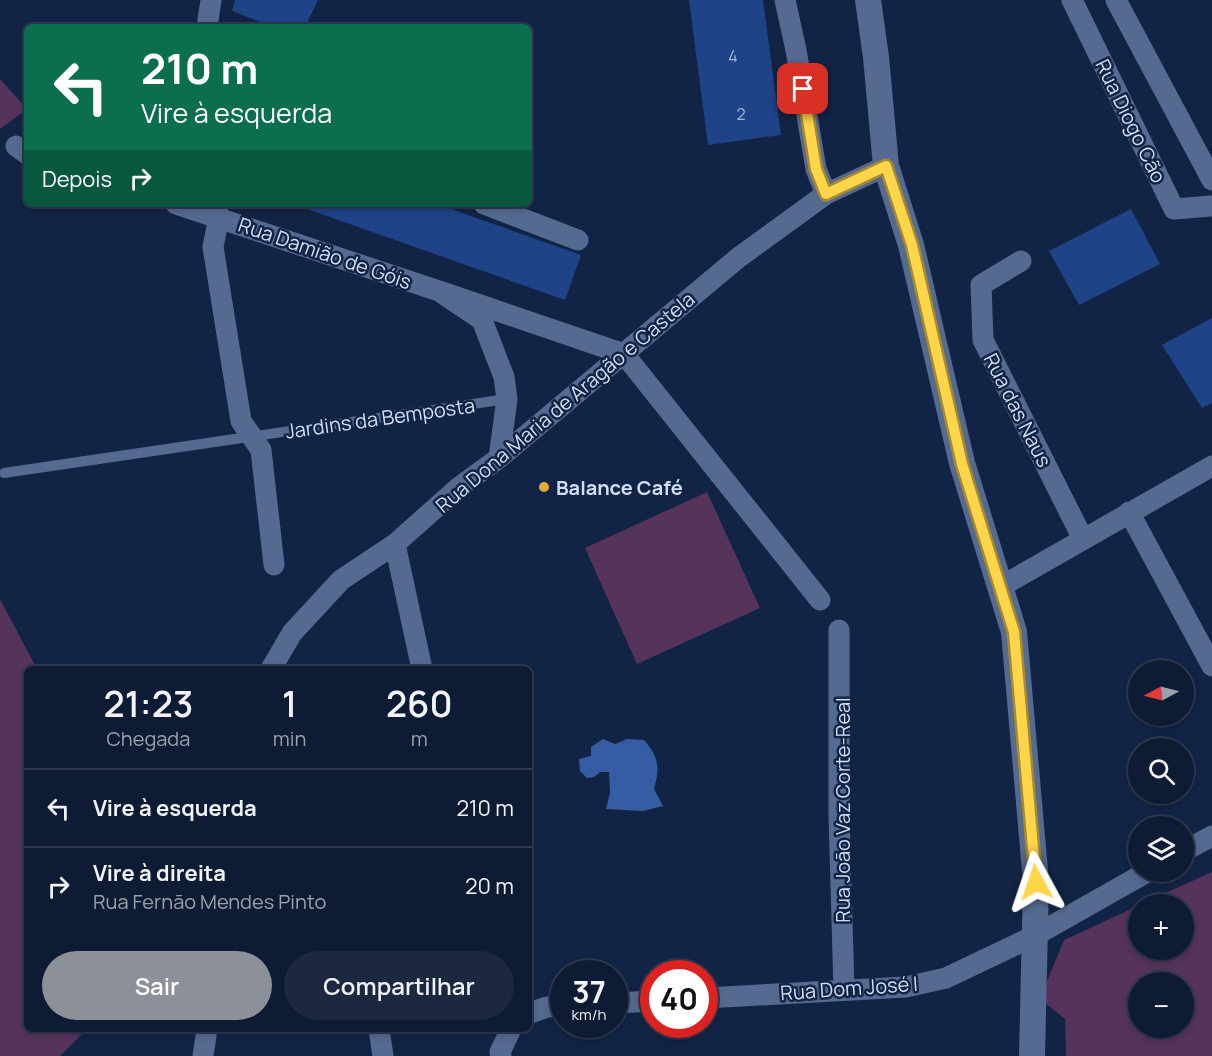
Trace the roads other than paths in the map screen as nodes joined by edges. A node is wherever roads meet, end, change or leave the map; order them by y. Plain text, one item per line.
1 (211, 0) edge
2 (785, 0) edge
3 (868, 0) edge
4 (1072, 0) edge
5 (1116, 0) edge
6 (207, 24) edge
7 (886, 166) junction
8 (1212, 180) edge
9 (826, 194) junction
10 (1212, 206) edge
11 (194, 207) edge
12 (492, 207) edge
13 (218, 211) edge
14 (578, 240) dead end
15 (1021, 261) dead end
16 (439, 291) junction
17 (624, 354) junction
18 (507, 399) junction
19 (253, 436) junction
20 (499, 458) junction
21 (1212, 466) edge
22 (4, 473) dead end
23 (1129, 512) junction
24 (1083, 539) junction
25 (395, 544) junction
26 (274, 565) dead end
27 (1000, 587) junction
28 (820, 600) dead end
29 (839, 630) dead end
30 (273, 666) edge
31 (421, 666) edge
32 (1212, 666) edge
33 (1212, 836) edge
34 (1194, 846) edge
35 (1129, 882) edge
36 (1034, 936) junction
37 (844, 990) junction
38 (718, 997) edge
39 (550, 1007) edge
40 (532, 1012) edge
41 (207, 1032) edge
42 (379, 1032) edge
43 (510, 1032) edge
44 (203, 1056) edge
45 (383, 1056) edge
46 (501, 1056) edge
47 (1032, 1056) edge

1 - 6 street
2 - 9 street
3 - 7 street
4 - 10 street, Rua Diogo Cão
5 - 8 street, Rua Diogo Cão
7 - 9 street, Rua Dona Maria de Aragão e Castela
7 - 27 street
9 - 17 street, Rua Dona Maria de Aragão e Castela
11 - 13 street, Rua Damião de Góis
12 - 14 street
13 - 16 street, Rua Damião de Góis
13 - 19 street, Jardins da Bemposta
15 - 24 street, Rua das Naus
16 - 17 street, Rua Damião de Góis
16 - 18 street, Rua Damião de Góis
17 - 20 street, Rua Dona Maria de Aragão e Castela
17 - 28 street
18 - 19 lane, Jardins da Bemposta
18 - 20 street, Rua Damião de Góis
19 - 22 lane, Jardins da Bemposta
19 - 26 street, Jardins da Bemposta
20 - 25 street, Rua Dona Maria de Aragão e Castela
21 - 23 street
23 - 24 street
23 - 32 street
24 - 27 street
25 - 30 street, Rua Dona Maria de Aragão e Castela
25 - 31 street
27 - 36 street
29 - 37 street, Rua João Vaz Corte-Real
33 - 34 street
35 - 36 street, Rua Dom José I
36 - 37 street, Rua Dom José I
36 - 47 street
37 - 38 street, Rua Dom José I
39 - 40 street
41 - 44 street
42 - 45 street
43 - 46 street

